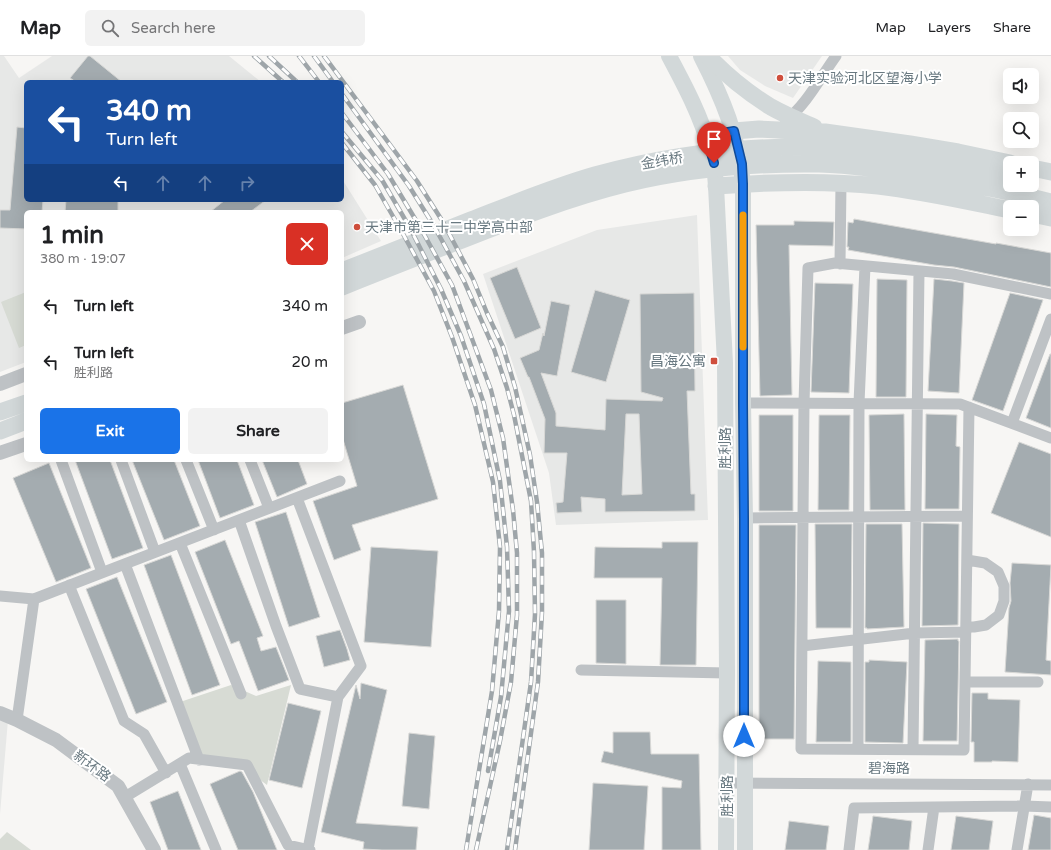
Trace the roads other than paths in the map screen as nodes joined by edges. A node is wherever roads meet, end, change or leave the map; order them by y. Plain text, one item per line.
1 (669, 56) edge
2 (700, 56) edge
3 (708, 56) edge
4 (836, 56) edge
5 (790, 117) junction
6 (759, 129) junction
7 (734, 131) junction
8 (825, 132) junction
9 (706, 136) junction
10 (1039, 169) edge
11 (1051, 172) edge
12 (1003, 176) edge
13 (1039, 181) edge
14 (841, 183) junction
15 (743, 184) junction
16 (1051, 184) edge
17 (716, 186) junction
18 (1033, 192) edge
19 (1051, 202) edge
20 (1003, 209) edge
21 (1039, 215) edge
22 (1051, 218) edge
23 (840, 264) junction
24 (865, 266) junction
25 (344, 270) edge
26 (919, 271) junction
27 (344, 286) edge
28 (1051, 294) edge
29 (1051, 318) edge
30 (359, 322) dead end
31 (344, 327) edge
32 (24, 375) edge
33 (0, 384) edge
34 (743, 403) junction
35 (804, 403) junction
36 (24, 404) edge
37 (858, 404) junction
38 (918, 404) junction
39 (969, 407) junction
40 (0, 412) edge
41 (24, 422) edge
42 (1012, 423) junction
43 (0, 431) edge
44 (1051, 438) edge
45 (24, 445) edge
46 (0, 453) edge
47 (62, 462) edge
48 (122, 462) edge
49 (187, 462) edge
50 (251, 462) edge
51 (340, 481) dead end
52 (297, 498) junction
53 (269, 508) junction
54 (916, 516) junction
55 (967, 516) junction
56 (803, 517) junction
57 (858, 517) junction
58 (744, 518) junction
59 (239, 520) junction
60 (214, 530) junction
61 (180, 543) junction
62 (155, 552) junction
63 (967, 560) junction
64 (125, 564) junction
65 (102, 572) junction
66 (69, 585) junction
67 (0, 596) edge
68 (34, 599) junction
69 (966, 630) junction
70 (915, 633) junction
71 (858, 640) junction
72 (802, 646) junction
73 (581, 670) dead end
74 (727, 673) junction
75 (965, 682) junction
76 (1038, 682) dead end
77 (241, 694) dead end
78 (338, 697) junction
79 (0, 713) edge
80 (17, 720) junction
81 (858, 749) junction
82 (913, 750) junction
83 (199, 760) junction
84 (180, 764) junction
85 (166, 773) junction
86 (744, 782) junction
87 (726, 783) junction
88 (1028, 784) junction
89 (1051, 784) edge
90 (125, 797) junction
91 (1024, 806) junction
92 (934, 807) junction
93 (1051, 808) edge
94 (154, 850) edge
95 (216, 850) edge
96 (309, 850) edge
97 (726, 850) edge
98 (745, 850) edge
99 (849, 850) edge
100 (928, 850) edge
101 (1017, 850) edge

1 - 9 main road, 胜利路
2 - 7 main road, 胜利路
3 - 5 main road
4 - 5 street
5 - 6 street
5 - 8 main road
6 - 7 main road
6 - 8 main road
7 - 9 main road
7 - 15 main road, 胜利路
8 - 12 main road
9 - 17 main road, 胜利路
10 - 11 main road
12 - 25 main road, 金纬桥
12 - 27 main road, 金纬桥
13 - 16 main road
14 - 15 main road
14 - 20 main road
14 - 23 street
15 - 17 main road
15 - 34 main road, 胜利路
17 - 74 main road, 胜利路
18 - 19 main road
21 - 22 main road
23 - 24 street
23 - 35 street
24 - 26 street
24 - 37 street
26 - 28 street
26 - 38 street
29 - 42 street
30 - 31 street
32 - 33 street
34 - 35 street
34 - 58 main road, 胜利路
35 - 37 street
35 - 56 street
36 - 40 main road
37 - 38 street
37 - 57 street
38 - 39 street
38 - 54 street
39 - 42 street
39 - 55 street
41 - 43 main road
42 - 44 street
45 - 46 street
47 - 65 street
48 - 62 street
49 - 60 street
50 - 53 street
51 - 52 street
52 - 53 street
52 - 78 street
53 - 59 street
54 - 55 street
54 - 57 street
54 - 70 street
55 - 63 street
56 - 57 street
56 - 58 street
56 - 72 street
57 - 71 street
58 - 86 main road, 胜利路
59 - 60 street
59 - 78 street
60 - 61 street
61 - 62 street
61 - 77 street
62 - 64 street
63 - 69 street
63 - 69 street
64 - 65 street
64 - 83 street
65 - 66 street
66 - 68 street
66 - 85 street
67 - 68 street
68 - 80 street
69 - 70 street
69 - 75 street
70 - 71 street
70 - 82 street
71 - 72 street
71 - 81 street
72 - 81 street
73 - 74 street
74 - 87 main road, 胜利路
75 - 76 street
75 - 82 street
78 - 96 street
79 - 80 street, 新环路
80 - 90 street, 新环路
81 - 82 street
83 - 84 street
83 - 96 street
84 - 85 street
84 - 95 street
85 - 90 street
86 - 87 street, 碧海路
86 - 88 street, 碧海路
86 - 98 main road, 胜利路
87 - 97 main road, 胜利路
88 - 89 street, 碧海路
88 - 91 street
90 - 94 street, 新环路
91 - 92 street
91 - 93 street
91 - 101 street
92 - 99 street
92 - 100 street

